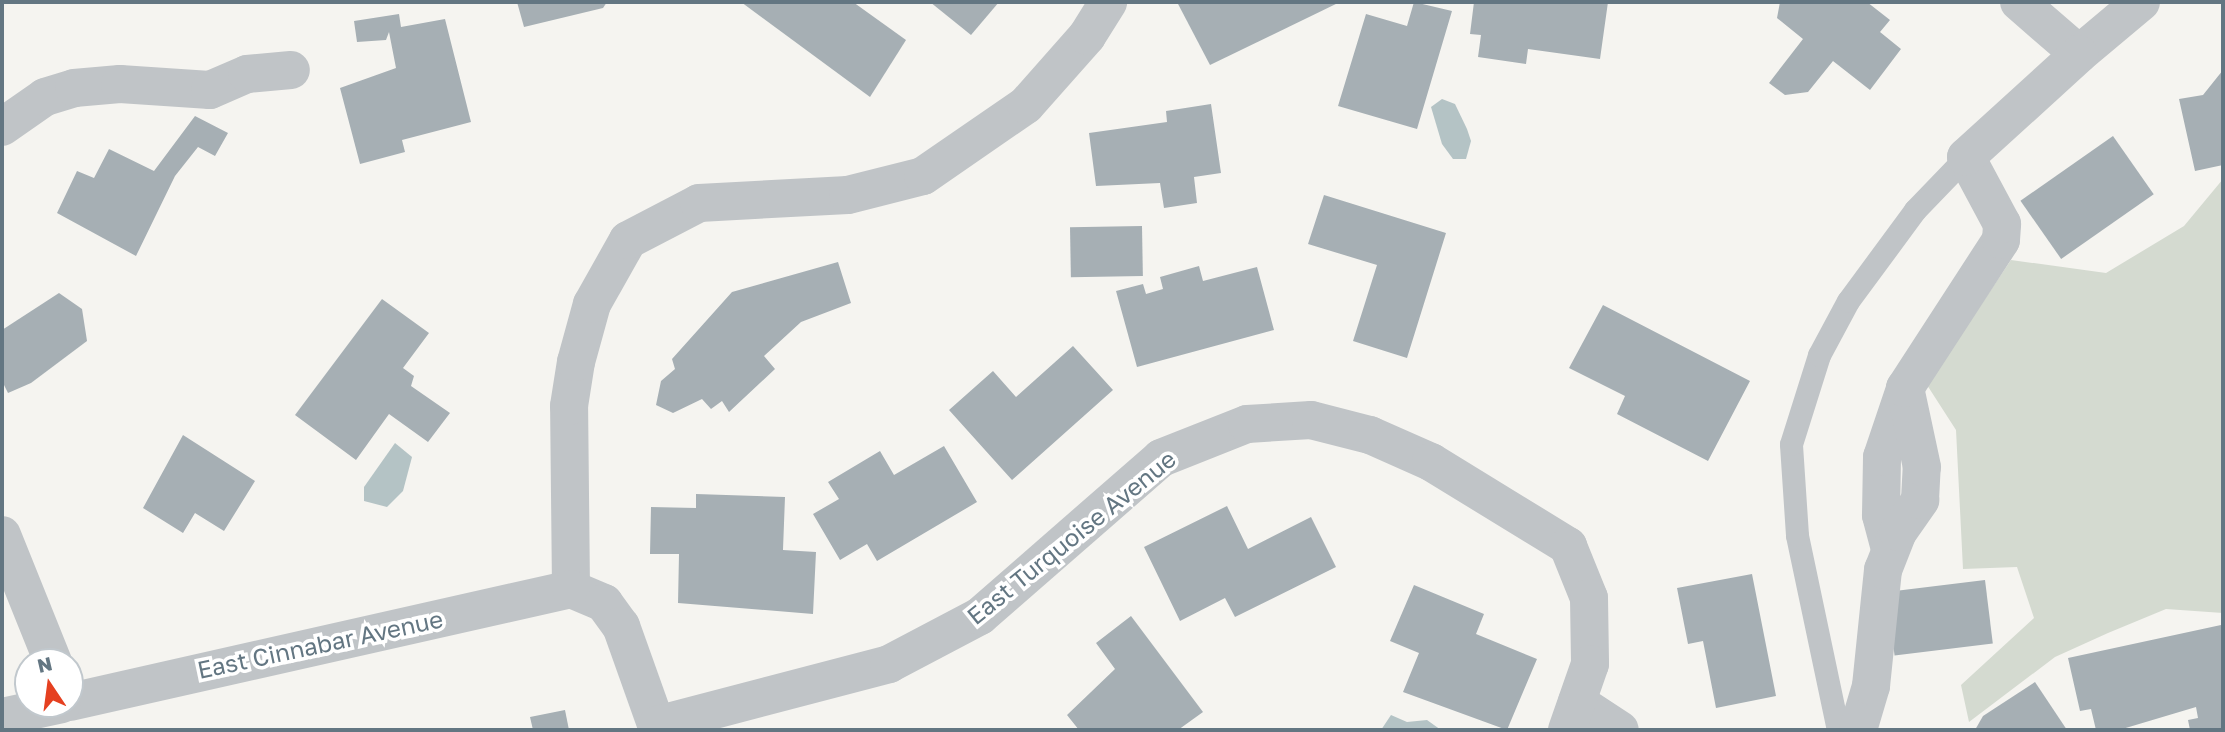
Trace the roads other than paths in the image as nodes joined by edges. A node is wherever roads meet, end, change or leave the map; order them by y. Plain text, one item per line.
1 (1108, 2) edge
2 (2019, 2) edge
3 (2141, 2) edge
4 (2079, 54) junction
5 (291, 70) dead end
6 (2, 127) edge
7 (1966, 157) junction
8 (2, 536) edge
9 (571, 589) junction
10 (47, 648) edge
11 (84, 699) edge
12 (1572, 716) edge
13 (657, 728) edge
14 (1620, 730) edge
15 (1838, 730) edge
16 (1858, 730) edge

1 - 9 street
2 - 4 street
3 - 4 street
4 - 7 street
5 - 6 street
7 - 15 lane
7 - 16 street
8 - 10 street
9 - 11 street, East Cinnabar Avenue
9 - 13 street
12 - 13 street, East Turquoise Avenue
12 - 14 street

